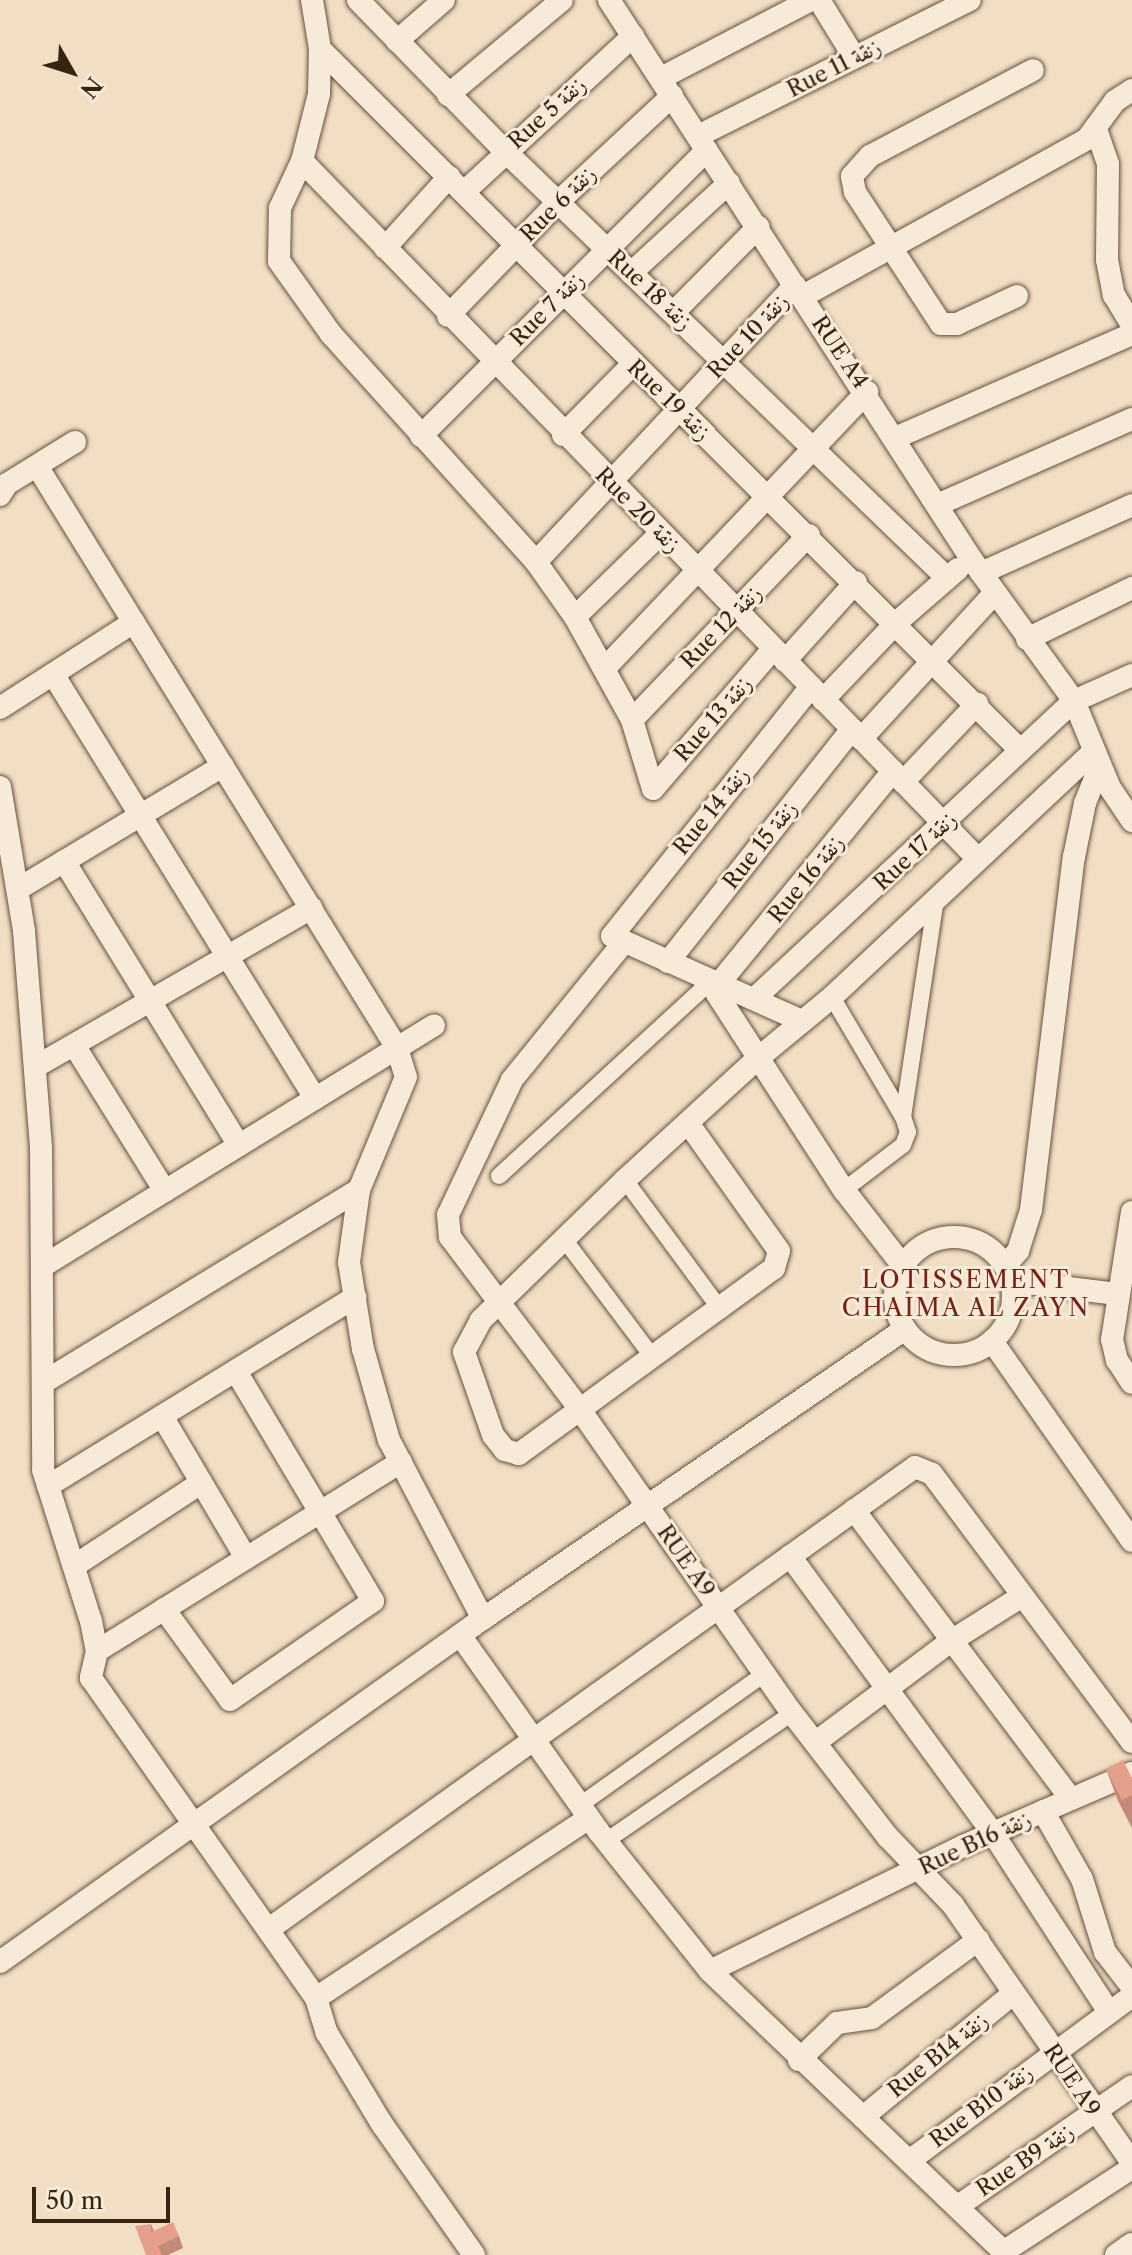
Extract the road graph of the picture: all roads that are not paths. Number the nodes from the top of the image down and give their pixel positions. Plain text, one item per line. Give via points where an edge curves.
1 (312, 0) edge
2 (358, 0) edge
3 (444, 0) edge
4 (562, 0) edge
5 (609, 0) edge
6 (811, 0) edge
7 (819, 0) edge
8 (970, 0) edge
9 (633, 36) junction
10 (397, 41) junction
11 (320, 49) junction
12 (854, 57) junction
13 (1033, 70) dead end
14 (666, 87) junction
15 (1132, 90) edge
16 (448, 95) junction
17 (1096, 129) junction
18 (703, 143) junction
19 (505, 151) junction
20 (302, 161) junction
21 (729, 183) junction
22 (456, 185) junction
23 (558, 202) junction
24 (758, 227) junction
25 (516, 246) junction
26 (891, 247) junction
27 (385, 248) junction
28 (607, 250) junction
29 (631, 273) junction
30 (799, 291) junction
31 (562, 293) junction
32 (1017, 296) dead end
33 (674, 312) junction
34 (448, 316) junction
35 (1132, 325) edge
36 (1132, 334) edge
37 (724, 359) junction
38 (494, 362) junction
39 (633, 364) junction
40 (867, 392) junction
41 (680, 410) junction
42 (1132, 419) edge
43 (563, 435) junction
44 (421, 436) junction
45 (895, 438) junction
46 (75, 442) dead end
47 (817, 447) junction
48 (37, 466) junction
49 (612, 482) junction
50 (0, 495) edge
51 (769, 496) junction
52 (937, 505) junction
53 (1132, 505) edge
54 (661, 533) junction
55 (809, 535) junction
56 (536, 562) junction
57 (977, 566) junction
58 (700, 572) junction
59 (946, 577) junction
60 (856, 582) junction
61 (995, 593) junction
62 (1129, 595) edge
63 (737, 611) junction
64 (575, 617) junction
65 (134, 622) junction
66 (896, 623) junction
67 (1027, 639) junction
68 (779, 655) junction
69 (932, 660) junction
70 (605, 668) junction
71 (53, 674) junction
72 (1132, 675) edge
73 (817, 693) junction
74 (1074, 701) junction
75 (977, 704) junction
76 (0, 708) edge
77 (632, 720) junction
78 (856, 734) junction
79 (1020, 750) junction
80 (1097, 759) junction
81 (223, 766) junction
82 (898, 777) junction
83 (0, 787) edge
84 (140, 816) junction
85 (1132, 821) edge
86 (945, 825) junction
87 (976, 857) junction
88 (64, 861) junction
89 (18, 889) junction
90 (936, 898) junction
91 (311, 908) junction
92 (618, 939) junction
93 (227, 956) junction
94 (668, 962) junction
95 (714, 983) junction
96 (832, 997) junction
97 (754, 999) junction
98 (150, 1001) junction
99 (802, 1021) junction
100 (434, 1025) dead end
101 (74, 1045) junction
102 (397, 1048) junction
103 (757, 1059) junction
104 (35, 1067) junction
105 (315, 1099) junction
106 (903, 1117) junction
107 (688, 1123) junction
108 (239, 1145) junction
109 (499, 1176) dead end
110 (625, 1180) junction
111 (359, 1190) junction
112 (844, 1190) junction
113 (165, 1191) junction
114 (1132, 1212) edge
115 (564, 1239) junction
116 (43, 1266) junction
117 (903, 1266) junction
118 (1008, 1274) junction
119 (1117, 1294) junction
120 (355, 1297) junction
121 (501, 1301) junction
122 (721, 1310) junction
123 (905, 1329) junction
124 (992, 1341) junction
125 (652, 1356) junction
126 (236, 1371) junction
127 (44, 1382) junction
128 (1132, 1383) edge
129 (581, 1411) junction
130 (162, 1416) junction
131 (401, 1462) junction
132 (201, 1483) junction
133 (48, 1486) junction
134 (648, 1508) junction
135 (854, 1510) junction
136 (320, 1512) junction
137 (1132, 1541) edge
138 (790, 1556) junction
139 (246, 1558) junction
140 (74, 1566) junction
141 (1021, 1597) junction
142 (717, 1606) junction
143 (164, 1609) junction
144 (483, 1619) junction
145 (460, 1635) junction
146 (951, 1641) junction
147 (97, 1651) junction
148 (764, 1674) junction
149 (883, 1689) junction
150 (792, 1713) junction
151 (535, 1741) junction
152 (816, 1742) junction
153 (1132, 1742) edge
154 (1132, 1773) edge
155 (1070, 1798) junction
156 (1043, 1811) junction
157 (584, 1812) junction
158 (194, 1824) junction
159 (992, 1832) junction
160 (606, 1841) junction
161 (920, 1868) junction
162 (269, 1929) junction
163 (978, 1940) junction
164 (0, 1962) edge
165 (710, 1971) junction
166 (1132, 1987) edge
167 (1013, 1994) junction
168 (1132, 1996) edge
169 (316, 1998) junction
170 (1109, 2012) junction
171 (1053, 2052) junction
172 (799, 2060) junction
173 (1132, 2086) edge
174 (1095, 2113) junction
175 (863, 2117) junction
176 (909, 2161) junction
177 (1132, 2166) edge
178 (958, 2206) junction
179 (1132, 2244) edge
180 (1005, 2254) edge
181 (474, 2255) edge
182 (1116, 2255) edge

1 - 11 street
2 - 10 street, Rue 18 زنقة
3 - 10 street
4 - 16 street
5 - 9 street, RUE A4
6 - 14 street
7 - 12 street
8 - 12 street, Rue 11 زنقة
9 - 14 street, RUE A4
9 - 19 street, Rue 5 زنقة
10 - 16 street, Rue 18 زنقة
11 - 20 street via 319,94
11 - 22 street, Rue 19 زنقة
12 - 18 street, Rue 11 زنقة
13 - 26 street via 870,156 856,169 855,192
14 - 18 street, RUE A4
14 - 23 street, Rue 6 زنقة
15 - 17 street via 1115,101
16 - 19 street, Rue 18 زنقة
17 - 26 street, Rue 10 زنقة
17 - 35 street via 1108,164 1107,260 1114,295
18 - 21 street, RUE A4
18 - 28 street, Rue 7 زنقة
19 - 22 street, Rue 5 زنقة
19 - 23 street, Rue 18 زنقة
20 - 27 street, Rue 20 زنقة
20 - 44 street via 280,208 279,261 331,334
21 - 24 street, RUE A4
21 - 29 street
22 - 25 street, Rue 19 زنقة
22 - 27 street, Rue 5 زنقة
23 - 25 street, Rue 6 زنقة
23 - 28 street, Rue 18 زنقة
24 - 30 street, RUE A4
24 - 33 street
25 - 31 street, Rue 19 زنقة
25 - 34 street, Rue 6 زنقة
26 - 30 street, Rue 10 زنقة
26 - 32 street via 941,324 957,324
27 - 34 street, Rue 20 زنقة
28 - 29 street, Rue 18 زنقة
28 - 31 street, Rue 7 زنقة
29 - 33 street, Rue 18 زنقة
30 - 37 street, Rue 10 زنقة
30 - 40 street, RUE A4
31 - 38 street, Rue 7 زنقة
31 - 39 street, Rue 19 زنقة
33 - 37 street, Rue 18 زنقة
34 - 38 street, Rue 20 زنقة
36 - 45 street
37 - 41 street, Rue 10 زنقة
37 - 47 street, Rue 18 زنقة
38 - 43 street, Rue 20 زنقة
38 - 44 street, Rue 7 زنقة
39 - 41 street, Rue 19 زنقة
39 - 43 street
40 - 45 street, RUE A4
40 - 47 street
41 - 49 street, Rue 10 زنقة
41 - 51 street, Rue 19 زنقة
42 - 52 street
43 - 49 street, Rue 20 زنقة
44 - 56 street
45 - 52 street, RUE A4
46 - 48 street
47 - 51 street
47 - 59 street, Rue 18 زنقة
48 - 50 street via 7,484
48 - 65 street
49 - 54 street, Rue 20 زنقة
49 - 56 street, Rue 10 زنقة
51 - 55 street, Rue 19 زنقة
51 - 58 street
52 - 57 street, RUE A4
53 - 57 street, Rue 14 زنقة
54 - 58 street, Rue 20 زنقة
54 - 64 street
55 - 60 street, Rue 19 زنقة
55 - 63 street, Rue 12 زنقة
56 - 64 street
57 - 59 street, Rue 14 زنقة
57 - 61 street, RUE A4
58 - 63 street, Rue 20 زنقة
58 - 70 street
59 - 66 street, Rue 14 زنقة
60 - 66 street, Rue 19 زنقة
60 - 68 street, Rue 13 زنقة
61 - 67 street, RUE A4
61 - 69 street, Rue 15 زنقة
62 - 67 street
63 - 68 street, Rue 20 زنقة
63 - 77 street, Rue 12 زنقة
64 - 70 street
65 - 71 street
65 - 81 street
66 - 69 street, Rue 19 زنقة
66 - 73 street, Rue 14 زنقة
67 - 74 street, RUE A4
68 - 73 street, Rue 20 زنقة
68 - 77 street, Rue 13 زنقة via 653,789
69 - 75 street, Rue 19 زنقة
69 - 78 street, Rue 15 زنقة
70 - 77 street
71 - 76 street
71 - 84 street
72 - 74 street, Rue 17 زنقة
73 - 78 street, Rue 20 زنقة
73 - 92 street, Rue 14 زنقة
74 - 79 street, Rue 17 زنقة
74 - 80 street, RUE A4
75 - 79 street, Rue 19 زنقة
75 - 82 street, Rue 16 زنقة
78 - 82 street, Rue 20 زنقة
78 - 94 street, Rue 15 زنقة
79 - 86 street, Rue 17 زنقة
80 - 85 street, RUE A4
80 - 87 street
80 - 118 street via 1074,857 1031,1210
81 - 84 street
81 - 91 street
82 - 86 street, Rue 20 زنقة
82 - 95 street, Rue 16 زنقة
83 - 89 street
84 - 88 street
84 - 93 street
86 - 87 street, Rue 20 زنقة
86 - 97 street, Rue 17 زنقة
87 - 90 street
88 - 89 street
88 - 98 street
89 - 104 street
90 - 96 street
90 - 106 street
91 - 93 street
91 - 102 street
92 - 94 street
92 - 121 street, RUE A9 via 512,1080 448,1215 450,1237
93 - 98 street
93 - 105 street
94 - 95 street
95 - 97 street
95 - 103 street via 721,1007
95 - 109 street
96 - 99 street
96 - 106 street
97 - 99 street
98 - 101 street
98 - 108 street
99 - 103 street
100 - 102 street
101 - 104 street
101 - 113 street
102 - 105 street
102 - 111 street via 406,1077
103 - 107 street
103 - 112 street
104 - 116 street
105 - 108 street
106 - 112 street via 908,1132 903,1145
107 - 110 street
107 - 122 street via 779,1251 768,1277
108 - 113 street
110 - 115 street
110 - 122 street
111 - 120 street via 349,1262
111 - 127 street
112 - 117 street
113 - 116 street
114 - 119 street
115 - 121 street
115 - 125 street
116 - 127 street
117 - 118 street via 928,1242 963,1237 980,1242
117 - 123 street via 894,1298
118 - 119 street
118 - 124 street via 1010,1313
119 - 128 street via 1112,1339
120 - 126 street
120 - 131 street via 363,1349
121 - 129 street, RUE A9
121 - 129 street via 474,1328 464,1352 500,1445 519,1454
122 - 125 street
123 - 124 street via 936,1352 956,1355
123 - 134 street
124 - 137 street
125 - 129 street
126 - 130 street
126 - 136 street
127 - 133 street via 43,1470
129 - 134 street, RUE A9
130 - 132 street
130 - 133 street
131 - 136 street
131 - 144 street
132 - 139 street
132 - 140 street
133 - 140 street
134 - 142 street, RUE A9
134 - 144 street
135 - 138 street
135 - 141 street via 908,1468 927,1469
135 - 146 street
136 - 139 street
136 - 143 street via 373,1601 230,1700
138 - 142 street
138 - 149 street
139 - 143 street
140 - 147 street
141 - 146 street
141 - 153 street
142 - 148 street, RUE A9
142 - 151 street
143 - 147 street
144 - 145 street
145 - 151 street
145 - 158 street
146 - 149 street
146 - 155 street
147 - 158 street via 91,1678
148 - 150 street, RUE A9
148 - 157 street
149 - 152 street
149 - 159 street
150 - 152 street, RUE A9
150 - 160 street
151 - 157 street
151 - 162 street
152 - 161 street, RUE A9 via 888,1837
154 - 155 street, Rue B16 زنقة
155 - 156 street, Rue B16 زنقة
156 - 159 street, Rue B16 زنقة
156 - 166 street via 1082,1879 1105,1952
157 - 160 street
157 - 169 street
158 - 162 street
158 - 164 street
159 - 161 street, Rue B16 زنقة
159 - 170 street
160 - 165 street
161 - 163 street, RUE A9
161 - 165 street, Rue B16 زنقة
162 - 169 street
163 - 167 street, RUE A9
163 - 172 street via 872,2018 837,2023
165 - 172 street
167 - 171 street, RUE A9
167 - 175 street, Rue B14 زنقة
168 - 170 street, Rue B10 زنقة
169 - 181 street via 342,2059
170 - 171 street, Rue B10 زنقة
171 - 174 street, RUE A9
171 - 176 street, Rue B10 زنقة
172 - 175 street
173 - 174 street, Rue B9 زنقة
174 - 177 street, RUE A9
174 - 178 street, Rue B9 زنقة
175 - 176 street
176 - 178 street
177 - 180 street
178 - 180 street
179 - 182 street

